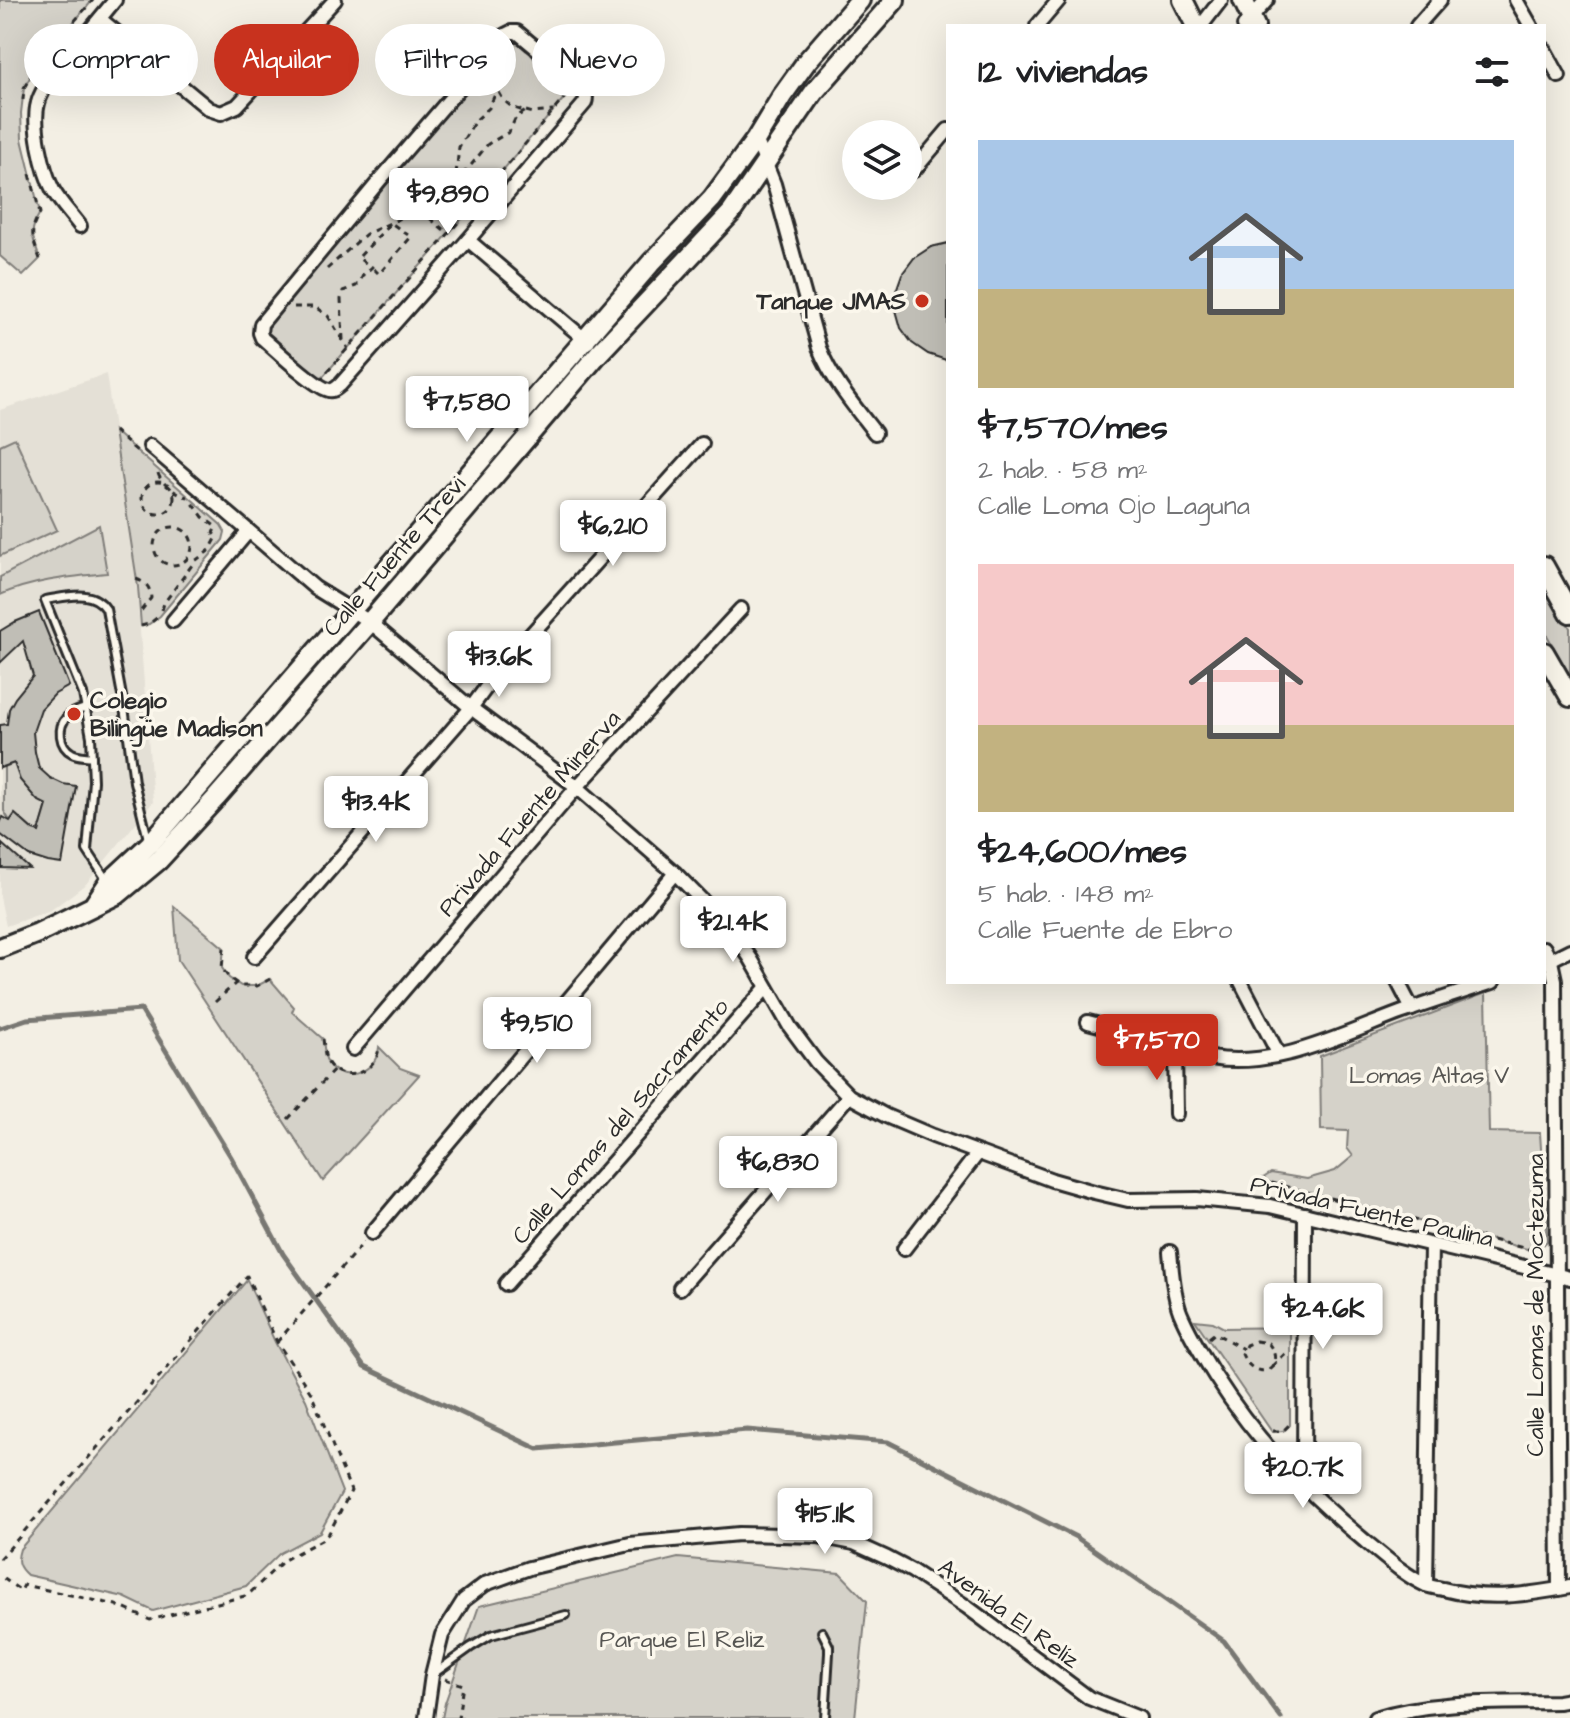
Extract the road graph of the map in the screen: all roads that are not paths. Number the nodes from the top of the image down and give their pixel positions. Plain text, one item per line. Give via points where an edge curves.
1 (115, 0) edge
2 (335, 0) edge
3 (860, 0) edge
4 (895, 0) edge
5 (1059, 0) edge
6 (1183, 0) edge
7 (1221, 0) edge
8 (1267, 0) edge
9 (1440, 0) edge
10 (1516, 0) edge
11 (1248, 17) edge
12 (100, 19) junction
13 (1039, 24) edge
14 (1197, 24) edge
15 (1200, 24) edge
16 (1419, 24) edge
17 (1530, 24) edge
18 (1546, 53) edge
19 (1559, 76) dead end
20 (946, 132) edge
21 (756, 139) junction
22 (922, 161) edge
23 (766, 163) junction
24 (80, 226) dead end
25 (468, 240) junction
26 (592, 346) junction
27 (875, 433) dead end
28 (702, 444) dead end
29 (144, 449) road end
30 (248, 532) junction
31 (1546, 570) edge
32 (351, 609) junction
33 (741, 609) dead end
34 (1570, 613) edge
35 (173, 621) dead end
36 (370, 622) junction
37 (1546, 655) edge
38 (1570, 697) edge
39 (86, 708) junction
40 (471, 708) junction
41 (92, 757) junction
42 (577, 787) junction
43 (154, 852) junction
44 (675, 873) junction
45 (113, 888) junction
46 (0, 948) edge
47 (1570, 950) edge
48 (254, 957) dead end
49 (1548, 962) edge
50 (1242, 984) edge
51 (1399, 984) edge
52 (1487, 984) edge
53 (766, 988) junction
54 (1412, 1009) junction
55 (1088, 1022) dead end
56 (353, 1049) dead end
57 (1175, 1049) junction
58 (1279, 1055) junction
59 (849, 1096) junction
60 (1176, 1114) dead end
61 (978, 1153) junction
62 (1305, 1214) junction
63 (372, 1233) dead end
64 (1431, 1246) junction
65 (904, 1249) dead end
66 (1170, 1252) dead end
67 (1556, 1276) junction
68 (1570, 1278) edge
69 (506, 1284) dead end
70 (680, 1288) dead end
71 (1304, 1487) junction
72 (1426, 1585) junction
73 (1564, 1588) edge
74 (566, 1615) dead end
75 (822, 1632) dead end
76 (432, 1675) junction
77 (1570, 1700) edge
78 (426, 1718) edge
79 (825, 1718) edge
80 (1139, 1718) edge
81 (1375, 1718) edge

1 - 12 street
2 - 12 street via 237,106 221,113 209,109
3 - 21 street, Calle Fuente Trevi via 807,61
4 - 23 street, Calle Fuente Trevi via 814,92
5 - 13 street
6 - 14 street
7 - 15 street
8 - 11 street
9 - 16 street
10 - 17 street
12 - 24 street via 49,80 37,106 47,175
18 - 19 street
20 - 22 street
21 - 23 street
21 - 26 street, Calle Fuente Trevi via 712,199 651,263
23 - 26 street, Calle Fuente Trevi via 731,213
23 - 27 street via 819,348 834,379
25 - 25 street via 334,390 309,378 261,335 264,319 370,191 505,35 517,32 577,82 586,99
25 - 26 street
26 - 32 street, Calle Fuente Trevi
26 - 36 street, Calle Fuente Trevi
28 - 40 street
29 - 30 street, Privada Fuente Paulina
30 - 32 street, Privada Fuente Paulina via 315,588
30 - 35 street
31 - 34 street
32 - 36 street, Privada Fuente Paulina
32 - 43 street, Calle Fuente Trevi
33 - 42 street, Privada Fuente Minerva
36 - 40 street, Privada Fuente Paulina
36 - 43 street, Calle Fuente Trevi via 216,798
37 - 38 street
39 - 41 lane
39 - 41 lane via 64,720 61,735 73,754
39 - 43 lane via 45,600 83,595 101,601 106,609 134,782
40 - 42 street, Privada Fuente Paulina
40 - 48 street
41 - 45 lane via 87,850
42 - 44 street, Privada Fuente Paulina
42 - 56 street, Privada Fuente Minerva
43 - 45 street, Calle Fuente Trevi
44 - 53 street, Privada Fuente Paulina via 732,931
44 - 63 street
45 - 46 street, Calle Fuente Trevi via 48,928
47 - 49 street
49 - 67 street, Calle Lomas de Moctezuma via 1555,980
50 - 58 street
51 - 54 street
52 - 54 street
53 - 59 street, Privada Fuente Paulina via 816,1062
53 - 69 street, Calle Lomas del Sacramento
54 - 58 street
55 - 57 street
57 - 58 street via 1239,1060
57 - 60 street
59 - 61 street, Privada Fuente Paulina
59 - 70 street
61 - 62 street, Privada Fuente Paulina via 1128,1200 1235,1201
61 - 65 street
62 - 64 street, Privada Fuente Paulina
62 - 71 street
64 - 67 street, Privada Fuente Paulina
64 - 72 street
66 - 71 street via 1179,1309 1198,1348 1266,1447
67 - 68 street, Privada Fuente Paulina
67 - 73 street, Calle Lomas de Moctezuma
71 - 72 street via 1394,1565
72 - 73 street via 1493,1597
74 - 76 lane via 491,1635
75 - 79 lane via 829,1646
76 - 78 street, Avenida El Relíz
76 - 80 street, Avenida El Relíz via 442,1635 454,1614 477,1588 495,1579 630,1544 739,1534 818,1536 854,1543 912,1571 1089,1698
77 - 81 street via 1427,1706

